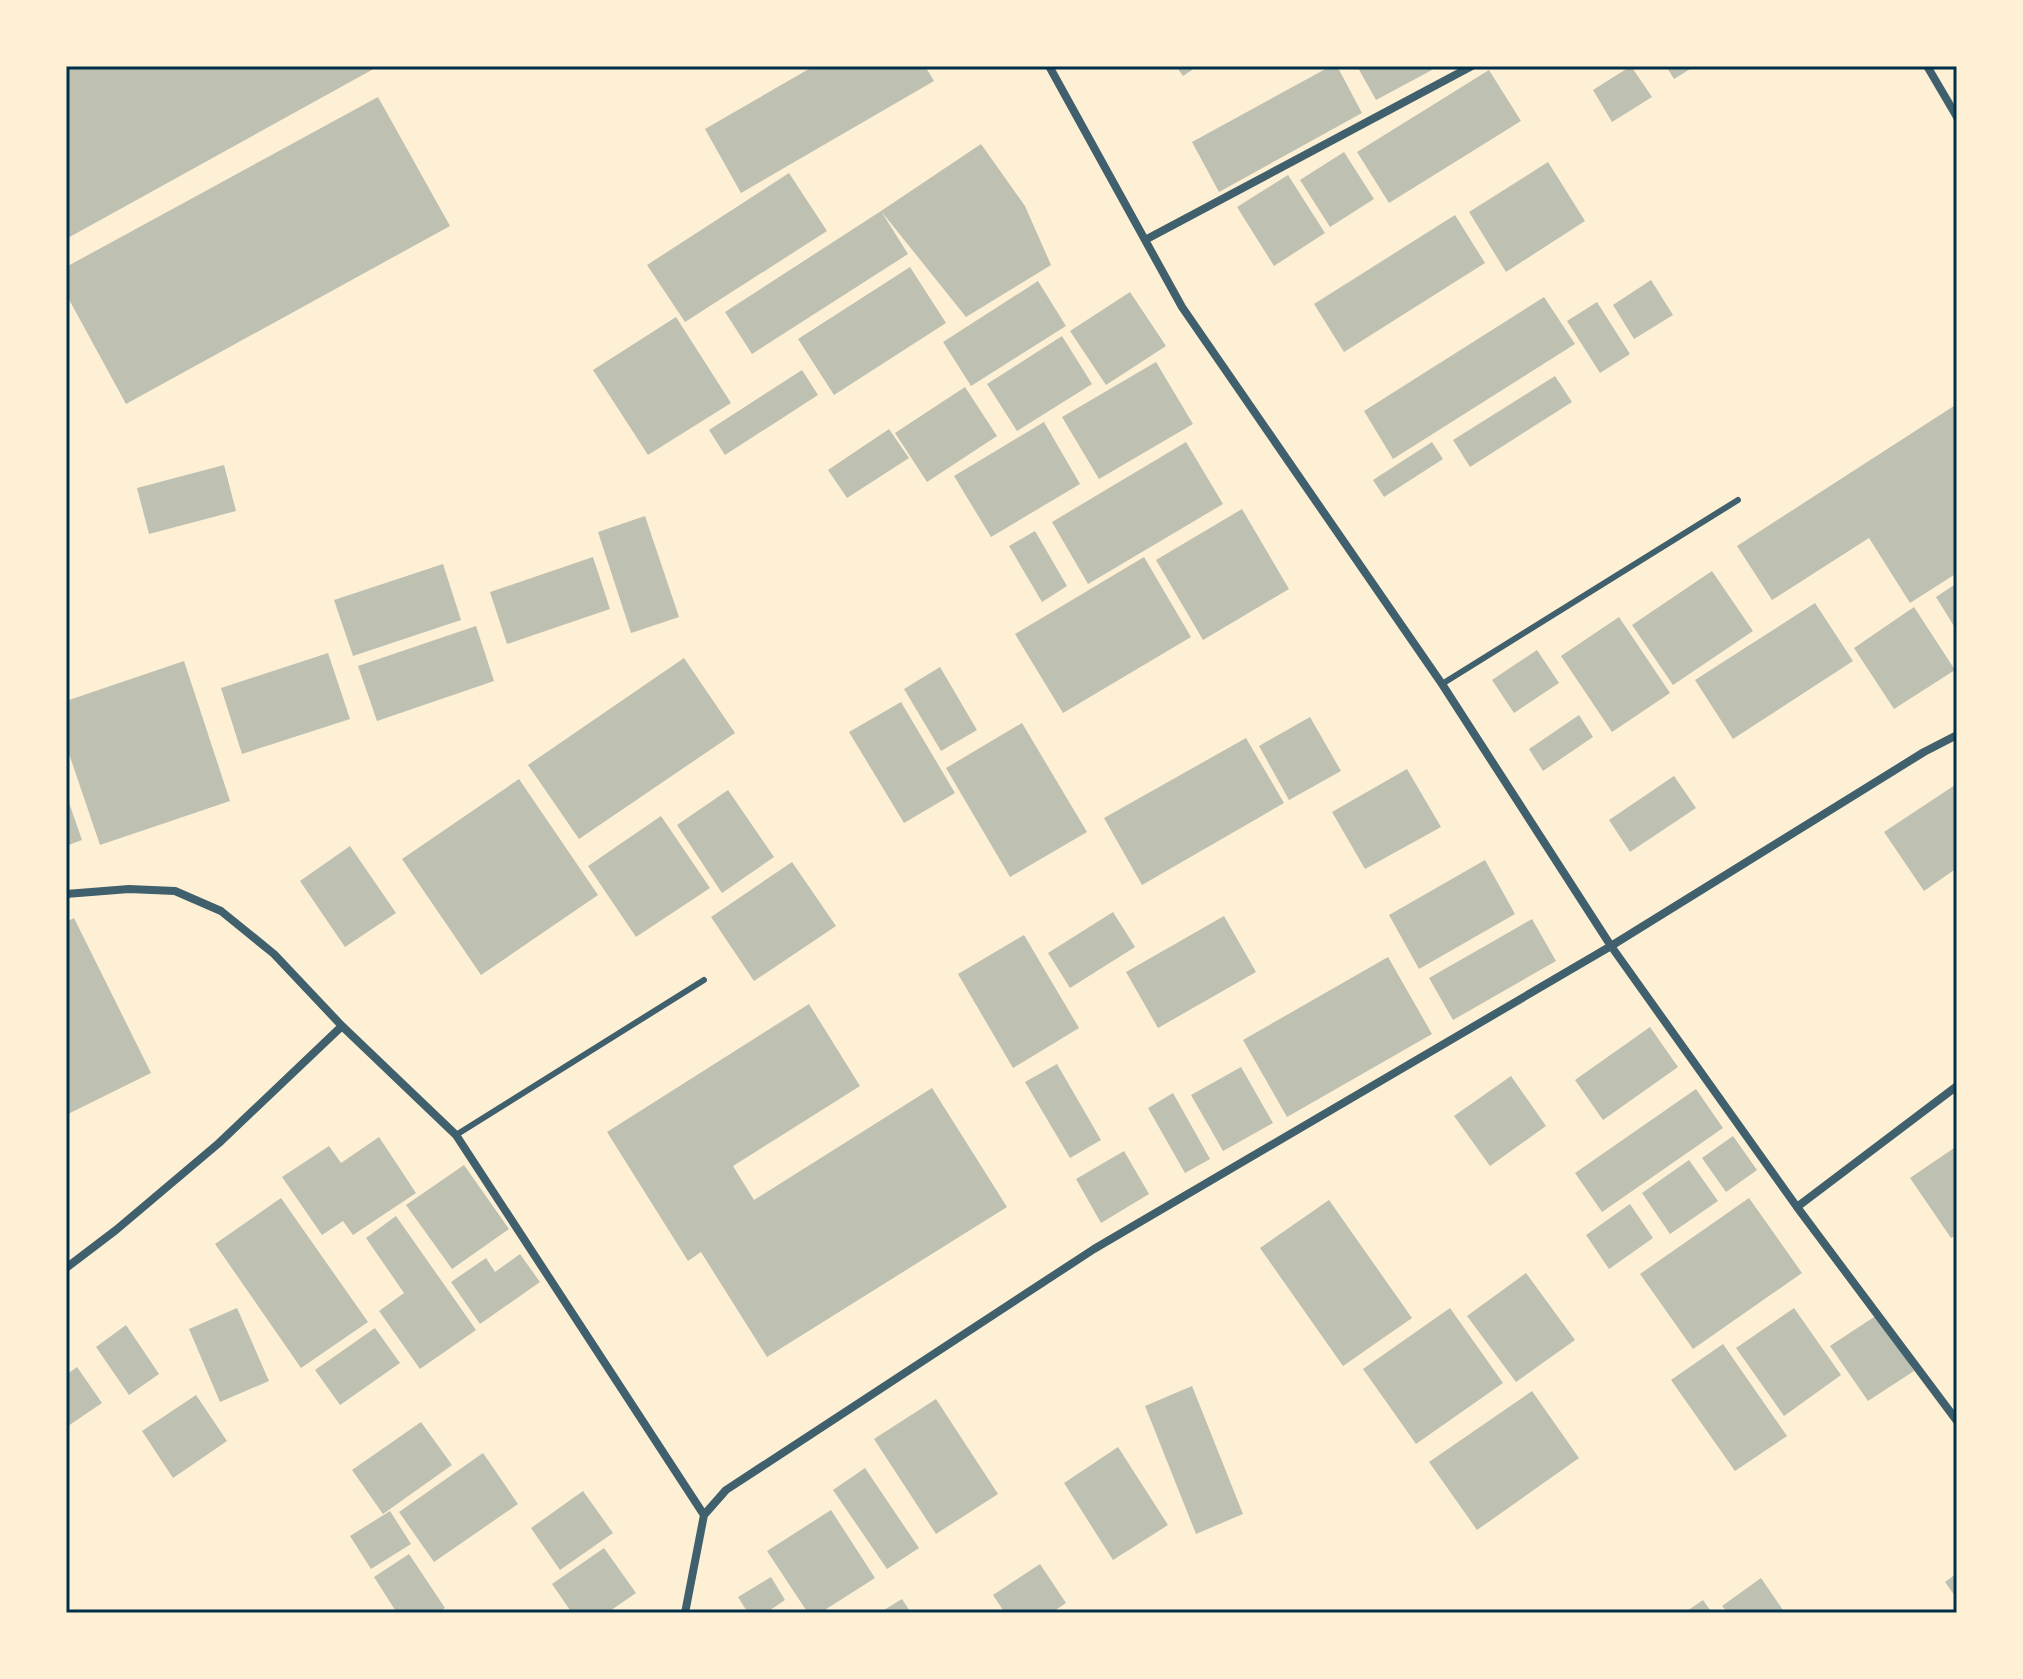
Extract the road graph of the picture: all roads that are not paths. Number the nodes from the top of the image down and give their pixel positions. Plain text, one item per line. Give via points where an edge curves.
1 (1049, 66) edge
2 (1472, 66) edge
3 (1927, 66) edge
4 (1957, 117) edge
5 (1145, 240) junction
6 (1738, 500) dead end
7 (1442, 684) junction
8 (1957, 735) edge
9 (66, 894) edge
10 (1611, 946) junction
11 (704, 980) dead end
12 (342, 1026) junction
13 (1957, 1086) edge
14 (456, 1135) junction
15 (1797, 1207) junction
16 (66, 1268) edge
17 (1957, 1421) edge
18 (704, 1515) junction
19 (685, 1613) edge

1 - 5 street
2 - 5 street
3 - 4 street
5 - 7 street via 1182,307
6 - 7 lane
7 - 10 street
8 - 10 street
9 - 12 street via 175,891 221,911 274,954
10 - 15 street
10 - 18 street via 1094,1249 726,1490
11 - 14 lane
12 - 14 street
12 - 16 street via 219,1143
13 - 15 street
14 - 18 street
15 - 17 street
18 - 19 street

